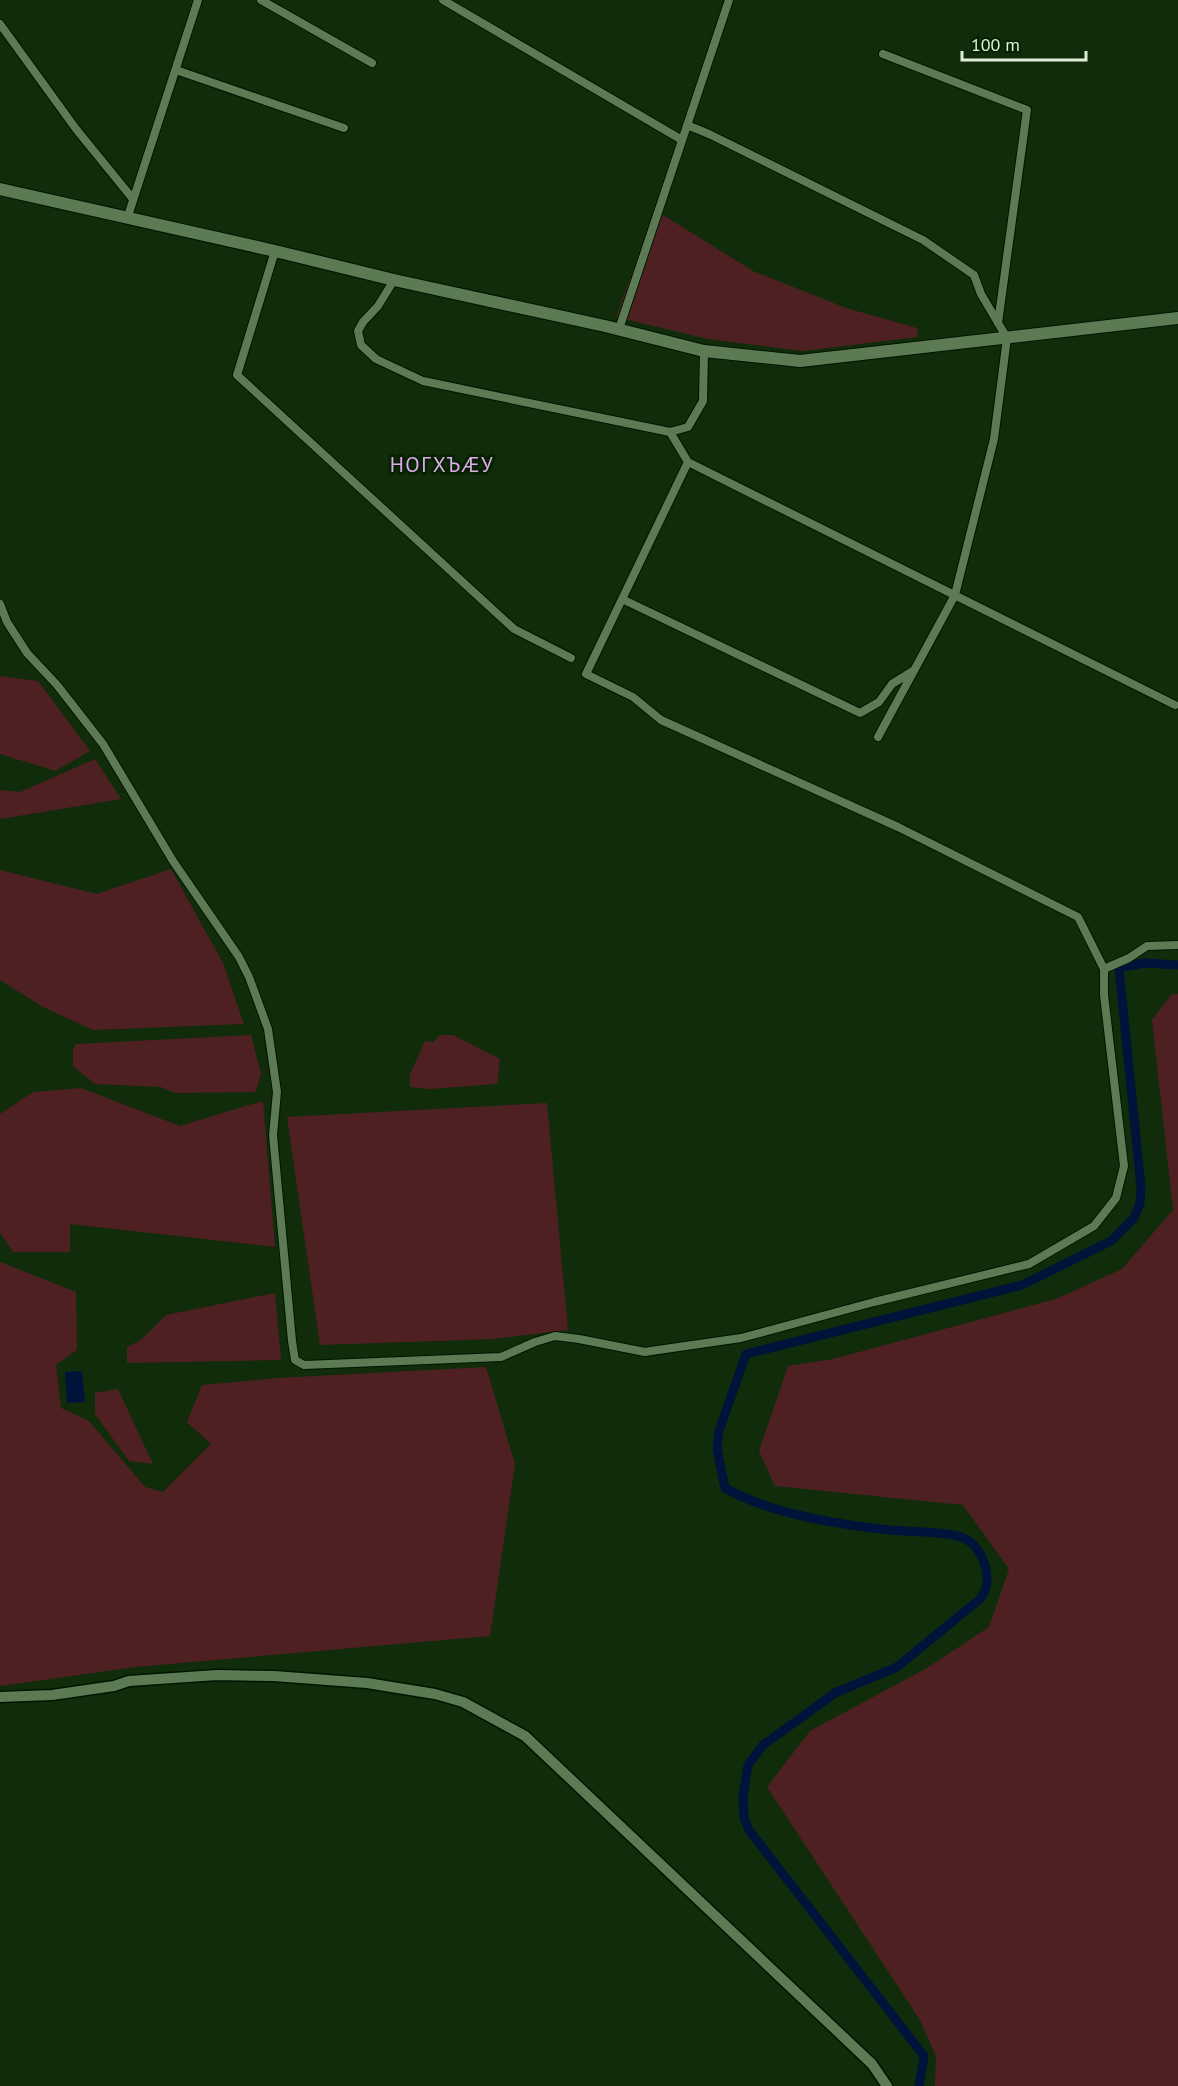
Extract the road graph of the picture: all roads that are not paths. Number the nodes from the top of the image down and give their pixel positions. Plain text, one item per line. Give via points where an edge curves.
1 (198, 0) edge
2 (261, 0) edge
3 (443, 0) edge
4 (729, 0) edge
5 (0, 24) edge
6 (883, 54) dead end
7 (372, 63) dead end
8 (176, 70) junction
9 (687, 125) junction
10 (344, 128) dead end
11 (682, 140) junction
12 (0, 189) edge
13 (134, 199) junction
14 (127, 219) junction
15 (275, 251) junction
16 (394, 280) junction
17 (1178, 318) edge
18 (998, 324) junction
19 (619, 329) junction
20 (1007, 338) junction
21 (704, 351) junction
22 (670, 432) junction
23 (688, 462) junction
24 (955, 595) junction
25 (622, 599) junction
26 (0, 604) edge
27 (571, 658) dead end
28 (914, 670) junction
29 (1175, 705) dead end
30 (878, 737) dead end
31 (1178, 945) edge
32 (1104, 969) junction
33 (0, 1697) edge
34 (887, 2086) edge

1 - 8 street
2 - 7 street
3 - 11 street
4 - 9 street
5 - 13 street via 76,129
6 - 18 street via 1027,110
8 - 10 street
8 - 13 street
9 - 11 street
9 - 18 street via 923,240 974,275
11 - 19 street
12 - 14 main road
13 - 14 street
14 - 15 main road
15 - 16 main road
15 - 27 street via 237,375 514,629
16 - 19 main road
16 - 22 street via 358,331 361,345 376,359 423,381
17 - 20 main road
18 - 20 street
19 - 21 main road
20 - 21 main road via 800,361
20 - 24 street via 994,439
21 - 22 street via 703,401 688,427
22 - 23 street
23 - 24 street
23 - 25 street
24 - 28 street
24 - 29 street
25 - 28 street via 860,713 879,702 892,684
25 - 32 street via 586,674 633,698 662,720 898,827 1078,916
26 - 32 street via 27,653 102,744 249,977 268,1029 273,1060 277,1092 273,1135 292,1341 295,1360 304,1365 501,1357 555,1336 651,1351 741,1338 1029,1264 1094,1226 1116,1198 1124,1166
28 - 30 street
31 - 32 street via 1147,946
33 - 34 street via 52,1695 129,1681 217,1675 368,1683 463,1702 525,1736 872,2064

